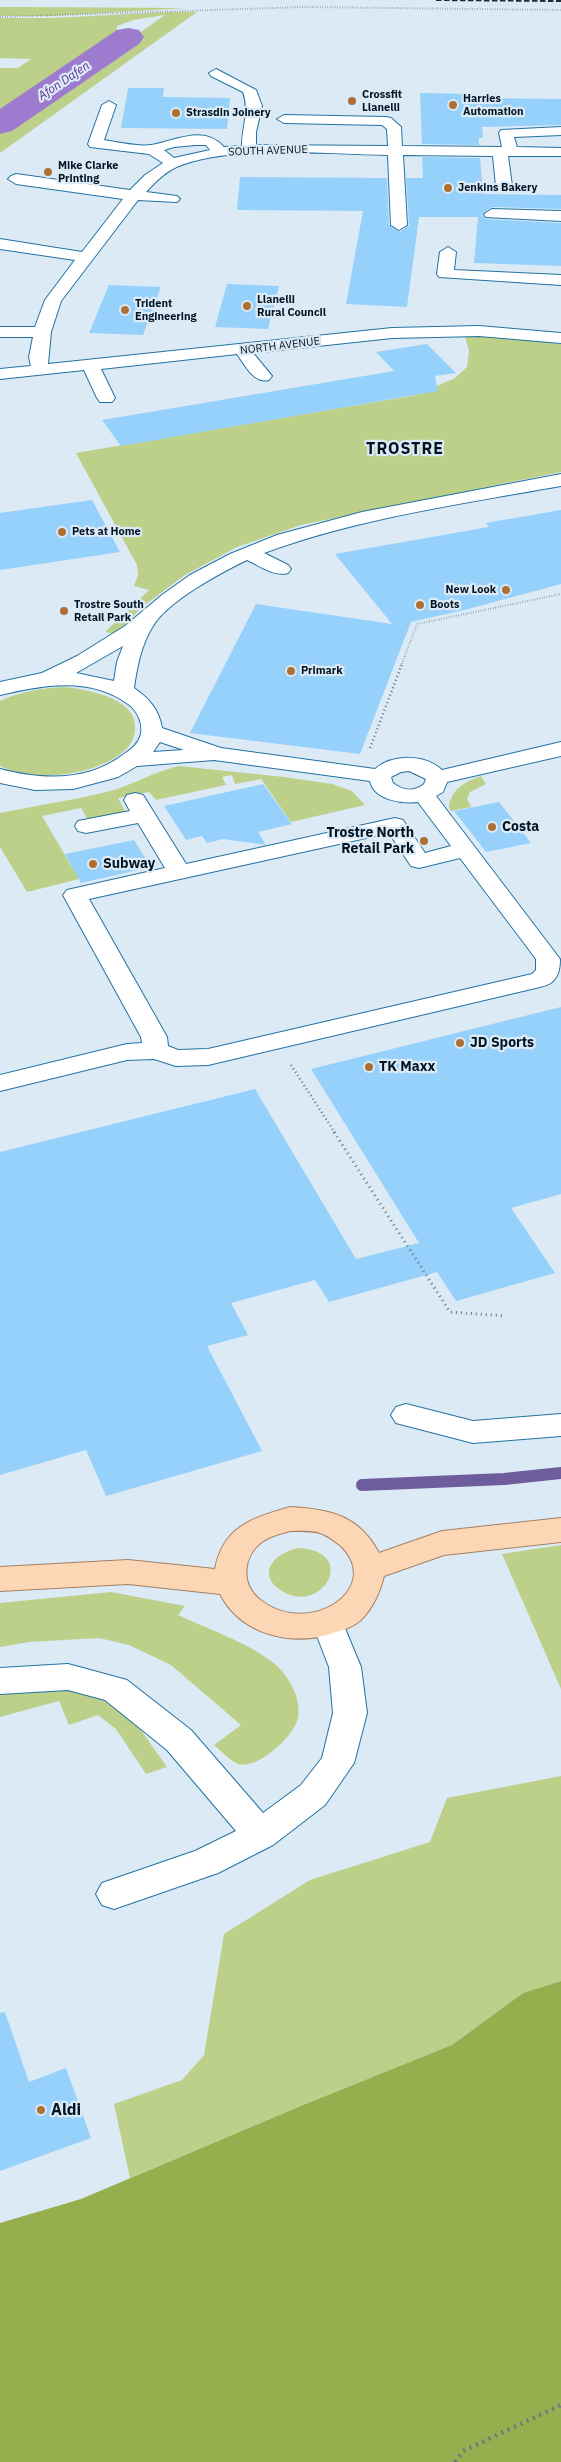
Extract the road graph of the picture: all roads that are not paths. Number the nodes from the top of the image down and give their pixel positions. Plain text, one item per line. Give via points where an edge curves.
1 (216, 73) dead end
2 (109, 105) dead end
3 (284, 119) dead end
4 (561, 131) edge
5 (154, 150) junction
6 (249, 150) junction
7 (395, 150) junction
8 (505, 151) junction
9 (221, 152) junction
10 (561, 152) edge
11 (173, 163) junction
12 (16, 179) dead end
13 (504, 186) dead end
14 (135, 194) junction
15 (172, 199) dead end
16 (492, 214) dead end
17 (561, 216) edge
18 (400, 224) dead end
19 (0, 244) edge
20 (448, 252) dead end
21 (86, 257) junction
22 (561, 280) edge
23 (0, 332) edge
24 (42, 332) junction
25 (561, 338) edge
26 (242, 350) junction
27 (91, 366) junction
28 (40, 371) junction
29 (0, 374) edge
30 (263, 376) dead end
31 (106, 398) dead end
32 (561, 480) edge
33 (499, 492) junction
34 (516, 508) dead end
35 (247, 553) junction
36 (281, 570) dead end
37 (144, 622) junction
38 (46, 679) junction
39 (0, 689) edge
40 (123, 691) junction
41 (152, 732) junction
42 (561, 749) edge
43 (217, 754) junction
44 (132, 760) junction
45 (0, 776) edge
46 (380, 776) junction
47 (32, 782) junction
48 (430, 786) junction
49 (0, 790) edge
50 (86, 826) dead end
51 (464, 850) junction
52 (179, 872) junction
53 (156, 1051) junction
54 (0, 1083) edge
55 (406, 1415) dead end
56 (561, 1425) edge
57 (561, 1530) edge
58 (369, 1569) junction
59 (0, 1579) edge
60 (231, 1583) junction
61 (328, 1623) junction
62 (0, 1681) edge
63 (261, 1835) junction
64 (114, 1894) dead end

1 - 6 street via 249,90 255,106 247,145
2 - 5 street via 95,144
3 - 7 street via 386,122 394,127
4 - 8 street via 506,134
5 - 9 street via 165,144 192,140 210,141
5 - 11 street
6 - 7 street, SOUTH AVENUE
6 - 9 street, SOUTH AVENUE
7 - 8 street, SOUTH AVENUE
7 - 18 street
8 - 10 street, SOUTH AVENUE
8 - 13 street
9 - 11 street, SOUTH AVENUE
11 - 14 street, SOUTH AVENUE via 150,178
12 - 14 street
14 - 15 street
14 - 21 street, SOUTH AVENUE
16 - 17 street
19 - 21 street
20 - 22 street via 445,274
21 - 24 street, SOUTH AVENUE via 53,300
23 - 24 street
24 - 28 street, SOUTH AVENUE via 38,357
25 - 26 street, NORTH AVENUE via 436,331
26 - 27 street, NORTH AVENUE
26 - 30 street
27 - 28 street, NORTH AVENUE
27 - 31 street
28 - 29 street, NORTH AVENUE
32 - 33 street
33 - 34 street
33 - 35 street via 370,516
35 - 36 street
35 - 37 street via 198,579
37 - 38 street via 92,658
37 - 40 street via 127,662
38 - 39 street
38 - 40 street via 74,678
40 - 41 street via 141,702 151,716
41 - 43 street
41 - 44 street via 146,747
42 - 48 street
43 - 44 street
43 - 46 street
44 - 47 street via 111,772 86,779
45 - 47 street
46 - 48 street via 382,786 395,794 414,796
46 - 48 street via 391,767 409,764 427,768
47 - 49 street
48 - 51 street
50 - 52 street via 139,807
51 - 52 street via 419,861 395,826
51 - 53 street via 548,958 548,972 540,980 208,1057 176,1058
52 - 53 street via 76,895 154,1037
53 - 54 street via 128,1052
55 - 56 street via 473,1432
57 - 58 main road via 442,1543
58 - 60 main road via 364,1552 351,1536 312,1520 290,1520 268,1525 250,1535 237,1550 230,1567
58 - 61 main road via 367,1587 359,1602 346,1614
59 - 60 main road via 128,1572
60 - 61 main road via 238,1598 250,1611 267,1621 287,1627
61 - 63 street via 345,1667 350,1713 337,1763 313,1795
62 - 63 street via 68,1677 115,1689 179,1740
63 - 64 street via 206,1862

